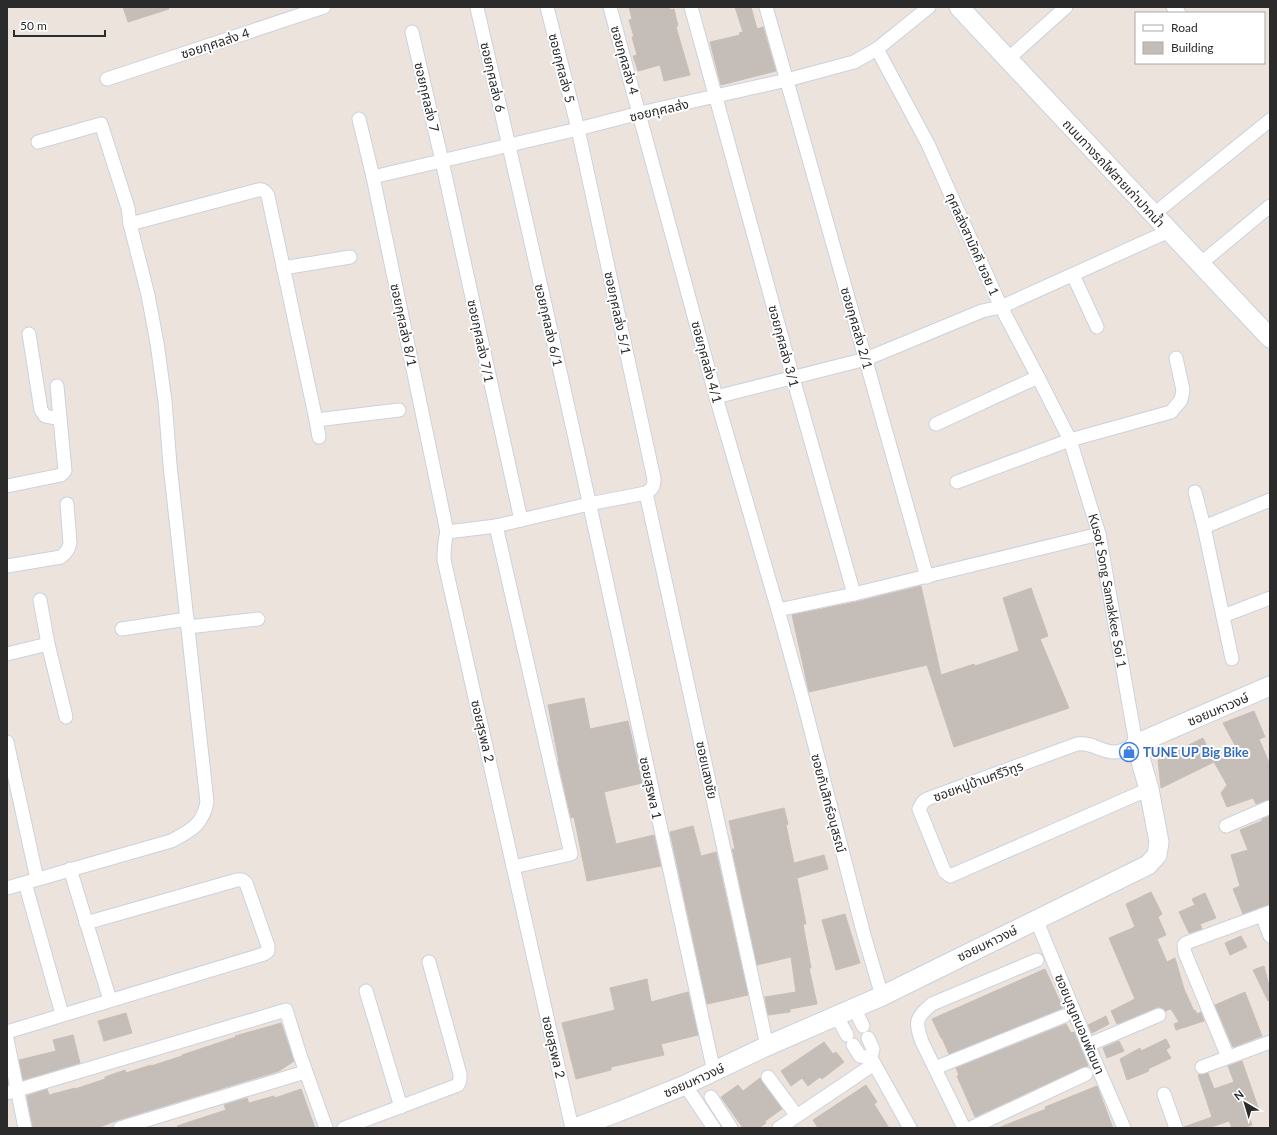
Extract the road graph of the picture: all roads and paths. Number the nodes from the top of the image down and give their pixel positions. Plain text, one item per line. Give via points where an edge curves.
1 (324, 7) edge
2 (547, 7) edge
3 (610, 7) edge
4 (691, 7) edge
5 (766, 7) edge
6 (929, 7) edge
7 (959, 7) edge
8 (1066, 7) edge
9 (477, 8) dead end
10 (412, 32) dead end
11 (877, 49) junction
12 (1008, 59) junction
13 (107, 79) dead end
14 (787, 80) junction
15 (716, 97) junction
16 (640, 113) junction
17 (359, 119) dead end
18 (1270, 120) edge
19 (578, 129) junction
20 (38, 142) dead end
21 (509, 145) junction
22 (442, 161) junction
23 (373, 177) junction
24 (1270, 206) edge
25 (1154, 214) junction
26 (130, 224) junction
27 (1169, 231) junction
28 (350, 257) dead end
29 (1200, 264) junction
30 (283, 268) junction
31 (1073, 275) junction
32 (1001, 307) junction
33 (1097, 327) dead end
34 (29, 334) dead end
35 (1270, 338) edge
36 (1176, 358) dead end
37 (866, 359) junction
38 (1038, 377) junction
39 (793, 378) junction
40 (57, 386) dead end
41 (716, 397) junction
42 (399, 410) dead end
43 (60, 419) junction
44 (316, 420) junction
45 (936, 424) dead end
46 (319, 437) dead end
47 (1070, 440) junction
48 (957, 482) dead end
49 (7, 486) edge
50 (1195, 492) dead end
51 (646, 493) junction
52 (1270, 500) edge
53 (67, 504) dead end
54 (589, 504) junction
55 (521, 520) junction
56 (496, 526) junction
57 (1204, 527) junction
58 (447, 532) junction
59 (1099, 534) junction
60 (7, 566) edge
61 (927, 577) junction
62 (854, 594) junction
63 (1270, 598) edge
64 (40, 600) dead end
65 (778, 610) junction
66 (1223, 616) junction
67 (258, 619) dead end
68 (187, 623) junction
69 (122, 629) dead end
70 (48, 644) junction
71 (7, 654) edge
72 (1232, 659) dead end
73 (1270, 686) edge
74 (66, 716) dead end
75 (7, 742) edge
76 (1136, 744) junction
77 (1149, 789) junction
78 (1270, 807) edge
79 (1226, 826) dead end
80 (513, 867) junction
81 (70, 869) junction
82 (38, 879) junction
83 (25, 883) junction
84 (7, 888) edge
85 (1266, 914) edge
86 (1036, 919) junction
87 (86, 922) junction
88 (1270, 936) edge
89 (1037, 960) dead end
90 (429, 962) dead end
91 (366, 990) dead end
92 (882, 996) junction
93 (110, 1000) junction
94 (845, 1012) junction
95 (62, 1014) junction
96 (1159, 1015) dead end
97 (1064, 1016) dead end
98 (7, 1032) edge
99 (7, 1039) edge
100 (1270, 1042) edge
101 (1088, 1045) junction
102 (767, 1046) junction
103 (1228, 1057) junction
104 (872, 1061) junction
105 (1202, 1067) dead end
106 (935, 1068) junction
107 (305, 1072) junction
108 (714, 1072) junction
109 (1086, 1074) dead end
110 (768, 1077) dead end
111 (685, 1085) junction
112 (12, 1091) edge
113 (1164, 1094) dead end
114 (711, 1097) dead end
115 (401, 1107) junction
116 (797, 1116) junction
117 (905, 1126) edge
118 (25, 1128) edge
119 (120, 1128) edge
120 (326, 1128) edge
121 (344, 1128) edge
122 (573, 1128) edge
123 (714, 1128) edge
124 (731, 1128) edge
125 (780, 1128) edge
126 (964, 1128) edge
127 (971, 1128) edge
128 (1124, 1128) edge
129 (1176, 1128) edge

1 - 13 street, ซอยกุศลส่ง 4
2 - 19 street, ซอยกุศลส่ง 5
3 - 16 street, ซอยกุศลส่ง 4
4 - 15 street, ซอยกุศลส่ง 3/1
5 - 14 street, ซอยกุศลส่ง 2/1
6 - 11 street, ซอยกุศลส่ง
7 - 12 street, ถนนทางรถไฟสายเก่าปากน้ำ
8 - 12 street
9 - 21 street, ซอยกุศลส่ง 6
10 - 22 street, ซอยกุศลส่ง 7
11 - 14 street, ซอยกุศลส่ง via 854,62
11 - 32 street, กุศลส่งสามัคคี ซอย 1 via 928,144
12 - 25 street, ถนนทางรถไฟสายเก่าปากน้ำ
14 - 15 street, ซอยกุศลส่ง
14 - 37 street, ซอยกุศลส่ง 2/1
15 - 16 street, ซอยกุศลส่ง
15 - 39 street, ซอยกุศลส่ง 3/1
16 - 19 street, ซอยกุศลส่ง
16 - 41 street, ซอยกุศลส่ง 4/1
17 - 23 street, ซอยกุศลส่ง 8/1
18 - 25 street
19 - 21 street, ซอยกุศลส่ง
19 - 51 street, ซอยกุศลส่ง 5/1 via 654,479 654,486
20 - 26 street via 101,124 128,208
21 - 22 street, ซอยกุศลส่ง
21 - 54 street, ซอยกุศลส่ง 6/1
22 - 23 street, ซอยกุศลส่ง
22 - 55 street, ซอยกุศลส่ง 7/1
23 - 58 street, ซอยกุศลส่ง 8/1
24 - 29 street
25 - 27 street, ถนนทางรถไฟสายเก่าปากน้ำ
26 - 30 street via 263,190 268,196
26 - 68 street via 157,343
27 - 29 street, ถนนทางรถไฟสายเก่าปากน้ำ
27 - 31 street
28 - 30 street
29 - 35 street, ถนนทางรถไฟสายเก่าปากน้ำ
30 - 44 street
31 - 32 street
31 - 33 street
32 - 37 street via 982,311
32 - 38 street, กุศลส่งสามัคคี ซอย 1
34 - 43 street via 42,410 45,416
36 - 47 street via 1183,390 1181,400 1171,412
37 - 39 street
37 - 61 street, ซอยกุศลส่ง 2/1
38 - 45 street
38 - 47 street, กุศลส่งสามัคคี ซอย 1
39 - 41 street
39 - 62 street, ซอยกุศลส่ง 3/1
40 - 43 street
41 - 65 street, ซอยกุศลส่ง 4/1
42 - 44 street
43 - 49 street via 65,470 63,474
44 - 46 street
47 - 48 street
47 - 59 street, Kusot Song Samakkee Soi 1
50 - 57 street
51 - 54 street
51 - 102 street, ซอยแสงชัย
52 - 57 street
53 - 60 street via 70,543 64,555
54 - 55 street
54 - 108 street, ซอยสุรพล 1
55 - 56 street
56 - 58 street
56 - 80 street via 571,854
57 - 66 street
58 - 80 street, ซอยสุรพล 2 via 444,560
59 - 61 street
59 - 76 street, Kusot Song Samakkee Soi 1
61 - 62 street
62 - 65 street
63 - 66 street
64 - 70 street
65 - 92 street, ซอยกันสิทธ์อนุสรณ์
66 - 72 street
67 - 68 street
68 - 69 street
68 - 81 street via 207,802 205,812 190,832 170,841
70 - 71 street
70 - 74 street
73 - 76 street, ซอยมหาวงษ์
75 - 82 street
76 - 77 street, ซอยมหาวงษ์
76 - 77 street, ซอยหมู่บ้านศรีวิฑูร via 1114,752 1085,743 1078,744 927,799 919,809 942,868 950,876
77 - 86 street, ซอยมหาวงษ์ via 1159,842 1154,860
78 - 79 street
80 - 122 street, ซอยสุรพล 2
81 - 82 street
81 - 87 street
82 - 83 street
83 - 84 street
83 - 95 street
85 - 88 street
85 - 103 street via 1184,945
86 - 92 street, ซอยมหาวงษ์
86 - 101 street, ซอยบุญถนอมพัฒนา
87 - 93 street
87 - 93 street via 242,880 246,883 268,946 268,951 264,954
89 - 106 street via 932,1004 923,1011 918,1018 918,1028
90 - 115 street via 460,1080 458,1085 452,1088
91 - 115 street
92 - 94 street, ซอยมหาวงษ์
93 - 95 street
94 - 102 street, ซอยมหาวงษ์
94 - 104 street via 865,1032 872,1049
94 - 104 street via 850,1040 860,1056
95 - 98 street
96 - 101 street
97 - 106 street
99 - 112 street
100 - 103 street
101 - 128 street, ซอยบุญถนอมพัฒนา
102 - 108 street, ซอยมหาวงษ์
103 - 105 street
104 - 116 street
104 - 117 street
106 - 126 street
107 - 112 street via 286,1010
107 - 119 street
107 - 120 street
108 - 111 street, ซอยมหาวงษ์
109 - 127 street
110 - 116 street
111 - 122 street, ซอยมหาวงษ์
111 - 123 street
112 - 118 street
113 - 129 street
114 - 124 street
115 - 121 street
116 - 125 street

